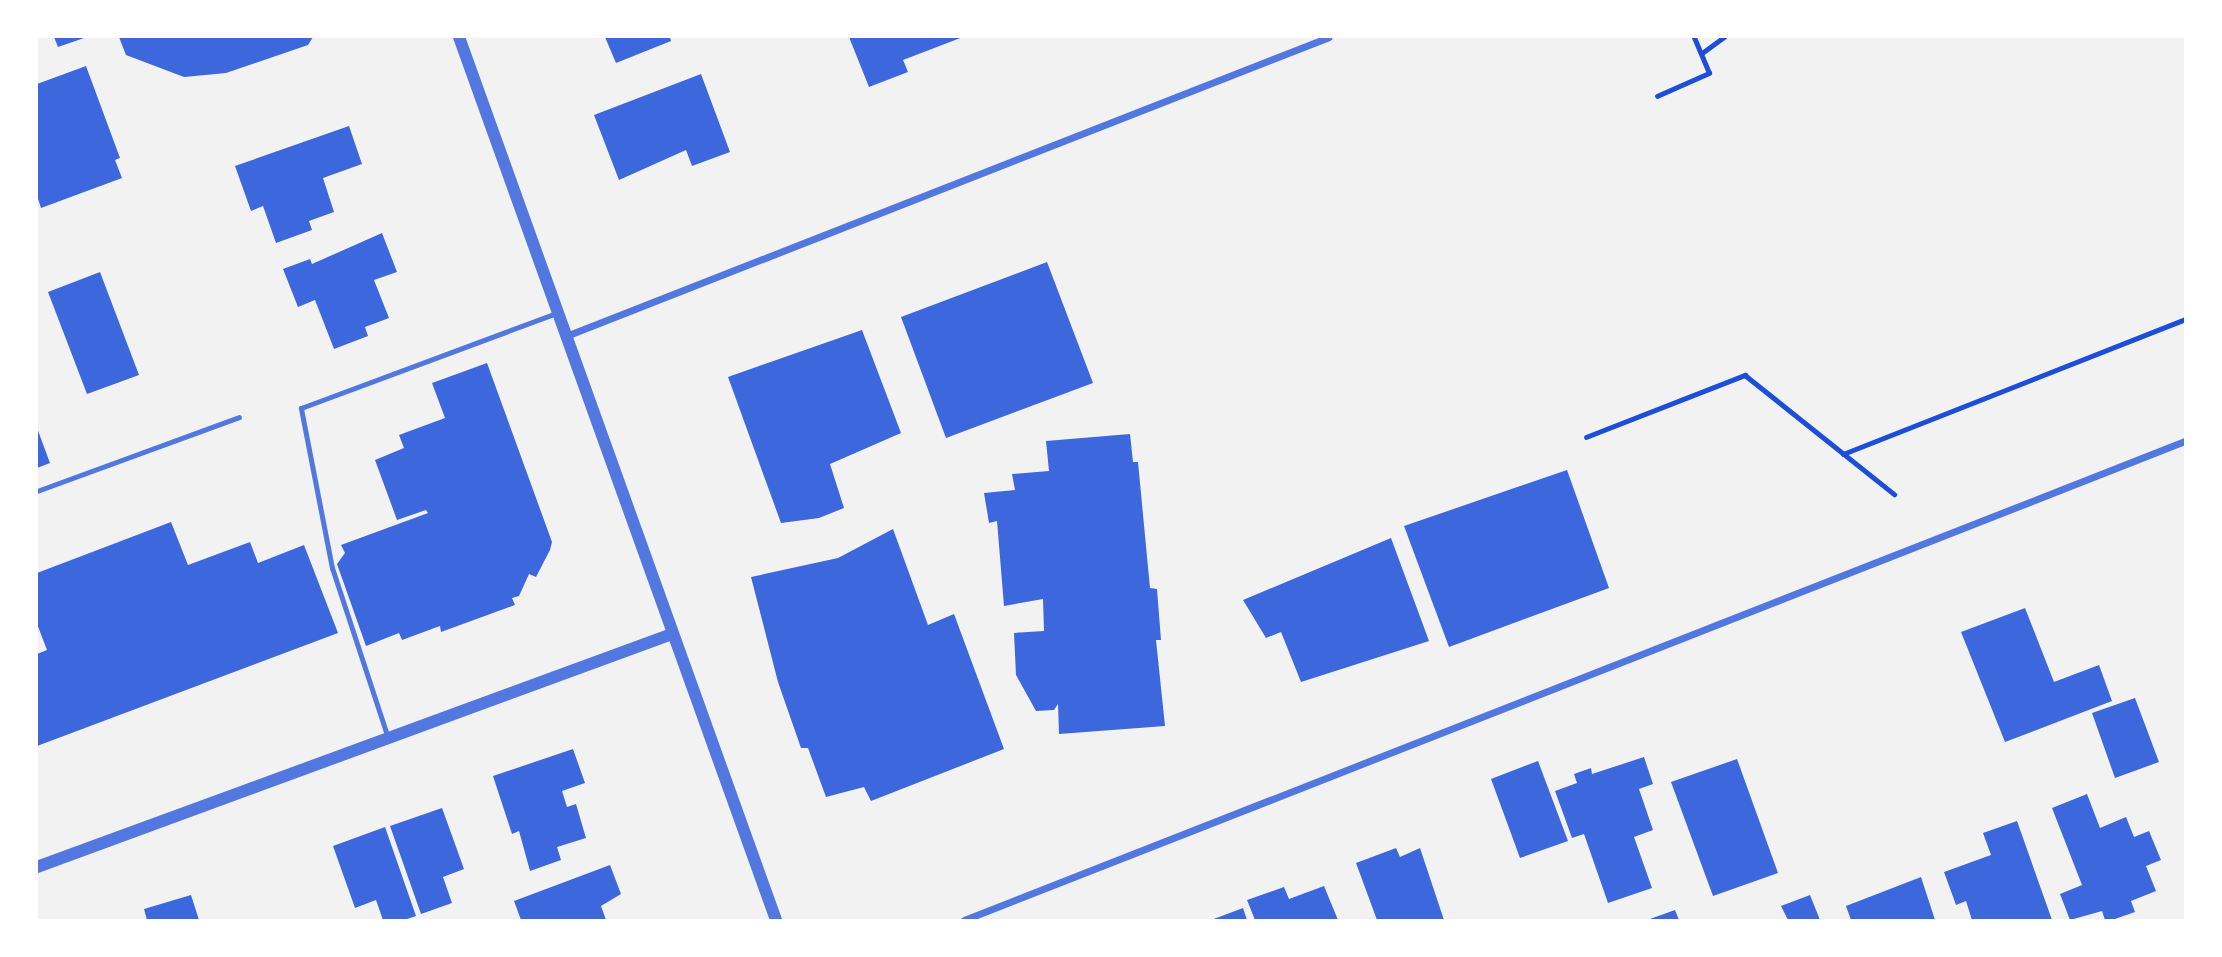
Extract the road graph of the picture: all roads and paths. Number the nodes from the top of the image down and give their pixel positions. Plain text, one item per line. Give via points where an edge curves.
1 (459, 37) edge
2 (1329, 37) edge
3 (1694, 37) edge
4 (1724, 37) edge
5 (1702, 53) junction
6 (1657, 96) dead end
7 (557, 313) junction
8 (2185, 319) edge
9 (566, 337) junction
10 (239, 417) dead end
11 (1586, 437) dead end
12 (2185, 441) edge
13 (1843, 453) junction
14 (37, 491) edge
15 (1894, 494) dead end
16 (672, 635) junction
17 (388, 738) junction
18 (37, 867) edge
19 (776, 920) edge
20 (964, 920) edge

1 - 7 street
2 - 9 street
3 - 5 path
4 - 5 path
5 - 6 path via 1709,73
7 - 9 street
7 - 17 lane via 302,408 332,568
8 - 13 path
9 - 16 street
10 - 14 lane
11 - 13 path via 1745,375
12 - 20 street
13 - 15 path
16 - 17 street
16 - 19 street
17 - 18 street

